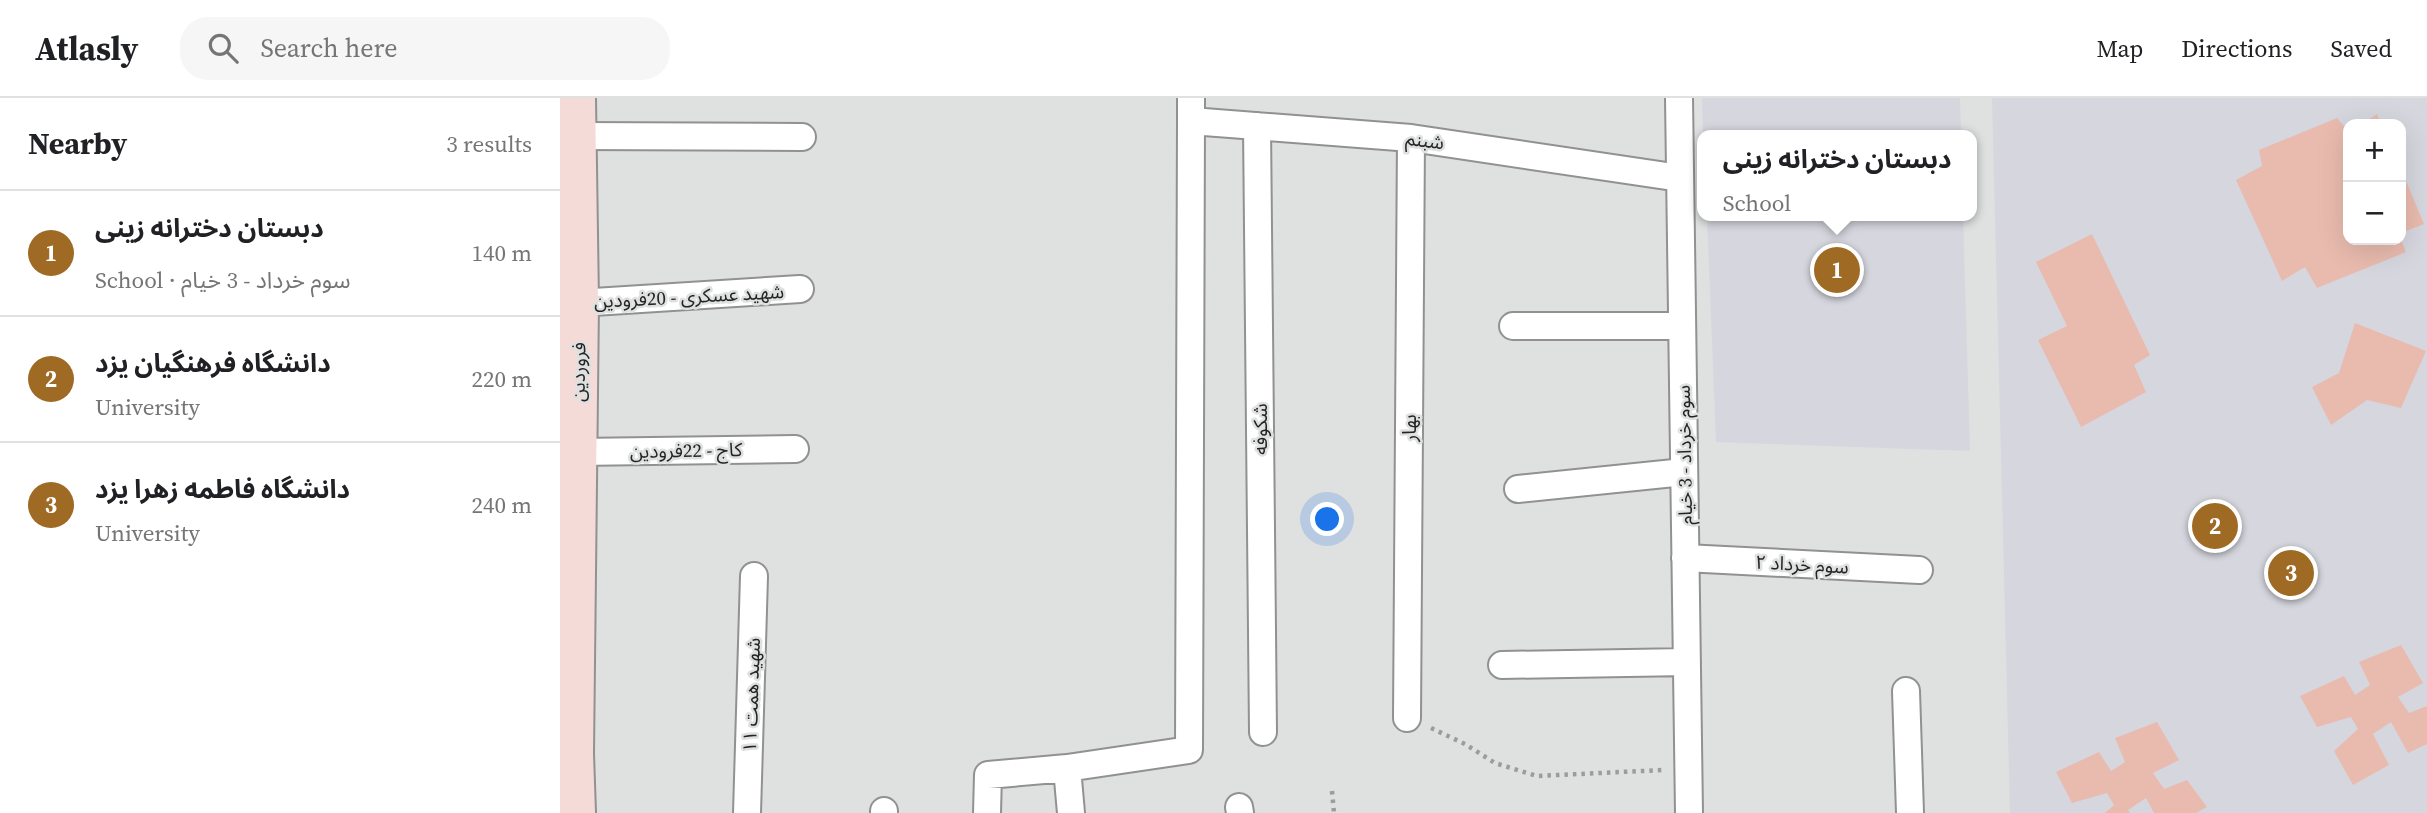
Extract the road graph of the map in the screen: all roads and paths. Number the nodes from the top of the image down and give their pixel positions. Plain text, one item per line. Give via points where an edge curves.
1 (576, 98) edge
2 (1679, 98) edge
3 (1191, 110) edge
4 (1257, 127) junction
5 (576, 136) junction
6 (802, 138) dead end
7 (1411, 138) junction
8 (1681, 178) junction
9 (800, 289) dead end
10 (569, 303) edge
11 (1513, 326) dead end
12 (1682, 326) junction
13 (796, 449) dead end
14 (577, 452) junction
15 (1684, 472) junction
16 (1518, 489) dead end
17 (1685, 558) junction
18 (1919, 570) dead end
19 (754, 576) dead end
20 (1687, 662) junction
21 (1502, 665) dead end
22 (1906, 691) dead end
23 (1407, 718) joint
24 (1263, 732) dead end
25 (1067, 768) junction
26 (1688, 769) junction
27 (1332, 791) dead end
28 (576, 813) edge
29 (747, 813) edge
30 (987, 813) edge
31 (1071, 813) edge
32 (1334, 813) edge
33 (1689, 813) edge
34 (1910, 813) edge

1 - 5 street, فروردین
2 - 8 street, سوم خرداد - 3 خیام
3 - 4 street, شبنم
3 - 25 street via 1189,751
4 - 7 street, شبنم
4 - 24 street, شکوفه
5 - 6 street
5 - 10 street, فروردین
7 - 8 street, شبنم
7 - 23 street, بهار
8 - 12 street, سوم خرداد - 3 خیام
9 - 10 street, شهید عسکری - 20فرودین
10 - 14 street, فروردین
11 - 12 street
12 - 15 street, سوم خرداد - 3 خیام
13 - 14 street, کاج - 22فرودین
14 - 28 street, فروردین
15 - 16 street
15 - 17 street, سوم خرداد - 3 خیام
17 - 18 street, سوم خرداد ۲
17 - 20 street, سوم خرداد - 3 خیام
19 - 29 street, شهید همت ۱۱
20 - 21 street
20 - 26 street, سوم خرداد - 3 خیام
22 - 34 street
23 - 26 path via 1495,763 1537,776
25 - 30 street via 988,775
25 - 31 street
26 - 33 street, سوم خرداد - 3 خیام
27 - 32 path

